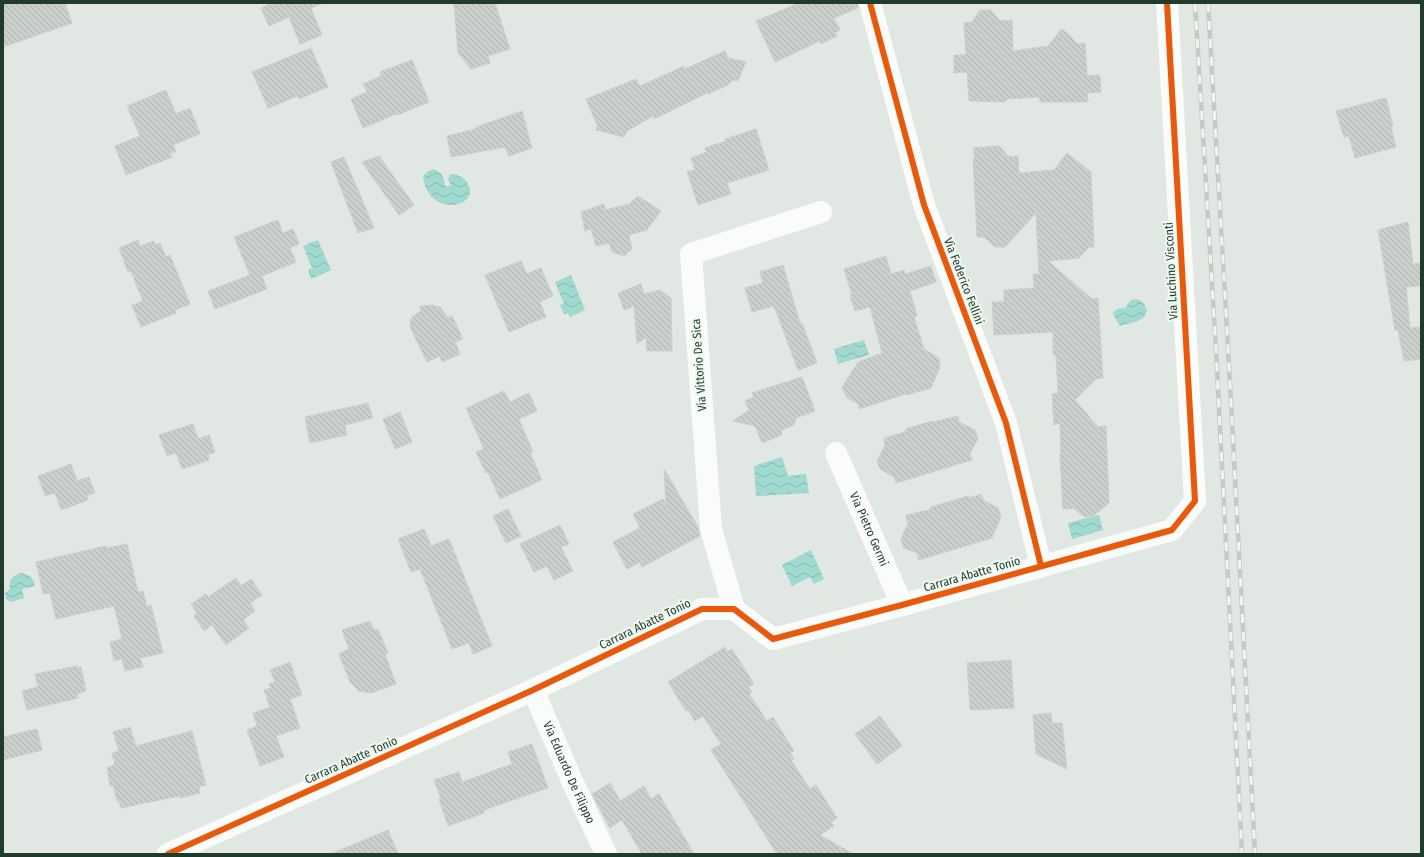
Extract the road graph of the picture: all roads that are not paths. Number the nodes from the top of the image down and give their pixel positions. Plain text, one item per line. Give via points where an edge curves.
1 (870, 3) edge
2 (1167, 3) edge
3 (821, 212) dead end
4 (836, 453) dead end
5 (1172, 530) joint
6 (1041, 566) junction
7 (902, 606) junction
8 (734, 609) junction
9 (533, 690) junction
10 (168, 854) edge
11 (606, 854) edge

1 - 6 street, Via Federico Fellini via 924,205 1006,423
2 - 5 street, Via Luchino Visconti via 1195,501
3 - 8 street, Via Vittorio De Sica via 691,254 711,529
4 - 7 street, Via Pietro Germi
5 - 6 street, Carrara Abatte Tonio
6 - 7 street, Carrara Abatte Tonio
7 - 8 street, Carrara Abatte Tonio via 773,639
8 - 9 street, Carrara Abatte Tonio via 702,609
9 - 10 street, Carrara Abatte Tonio
9 - 11 street, Via Eduardo De Filippo

